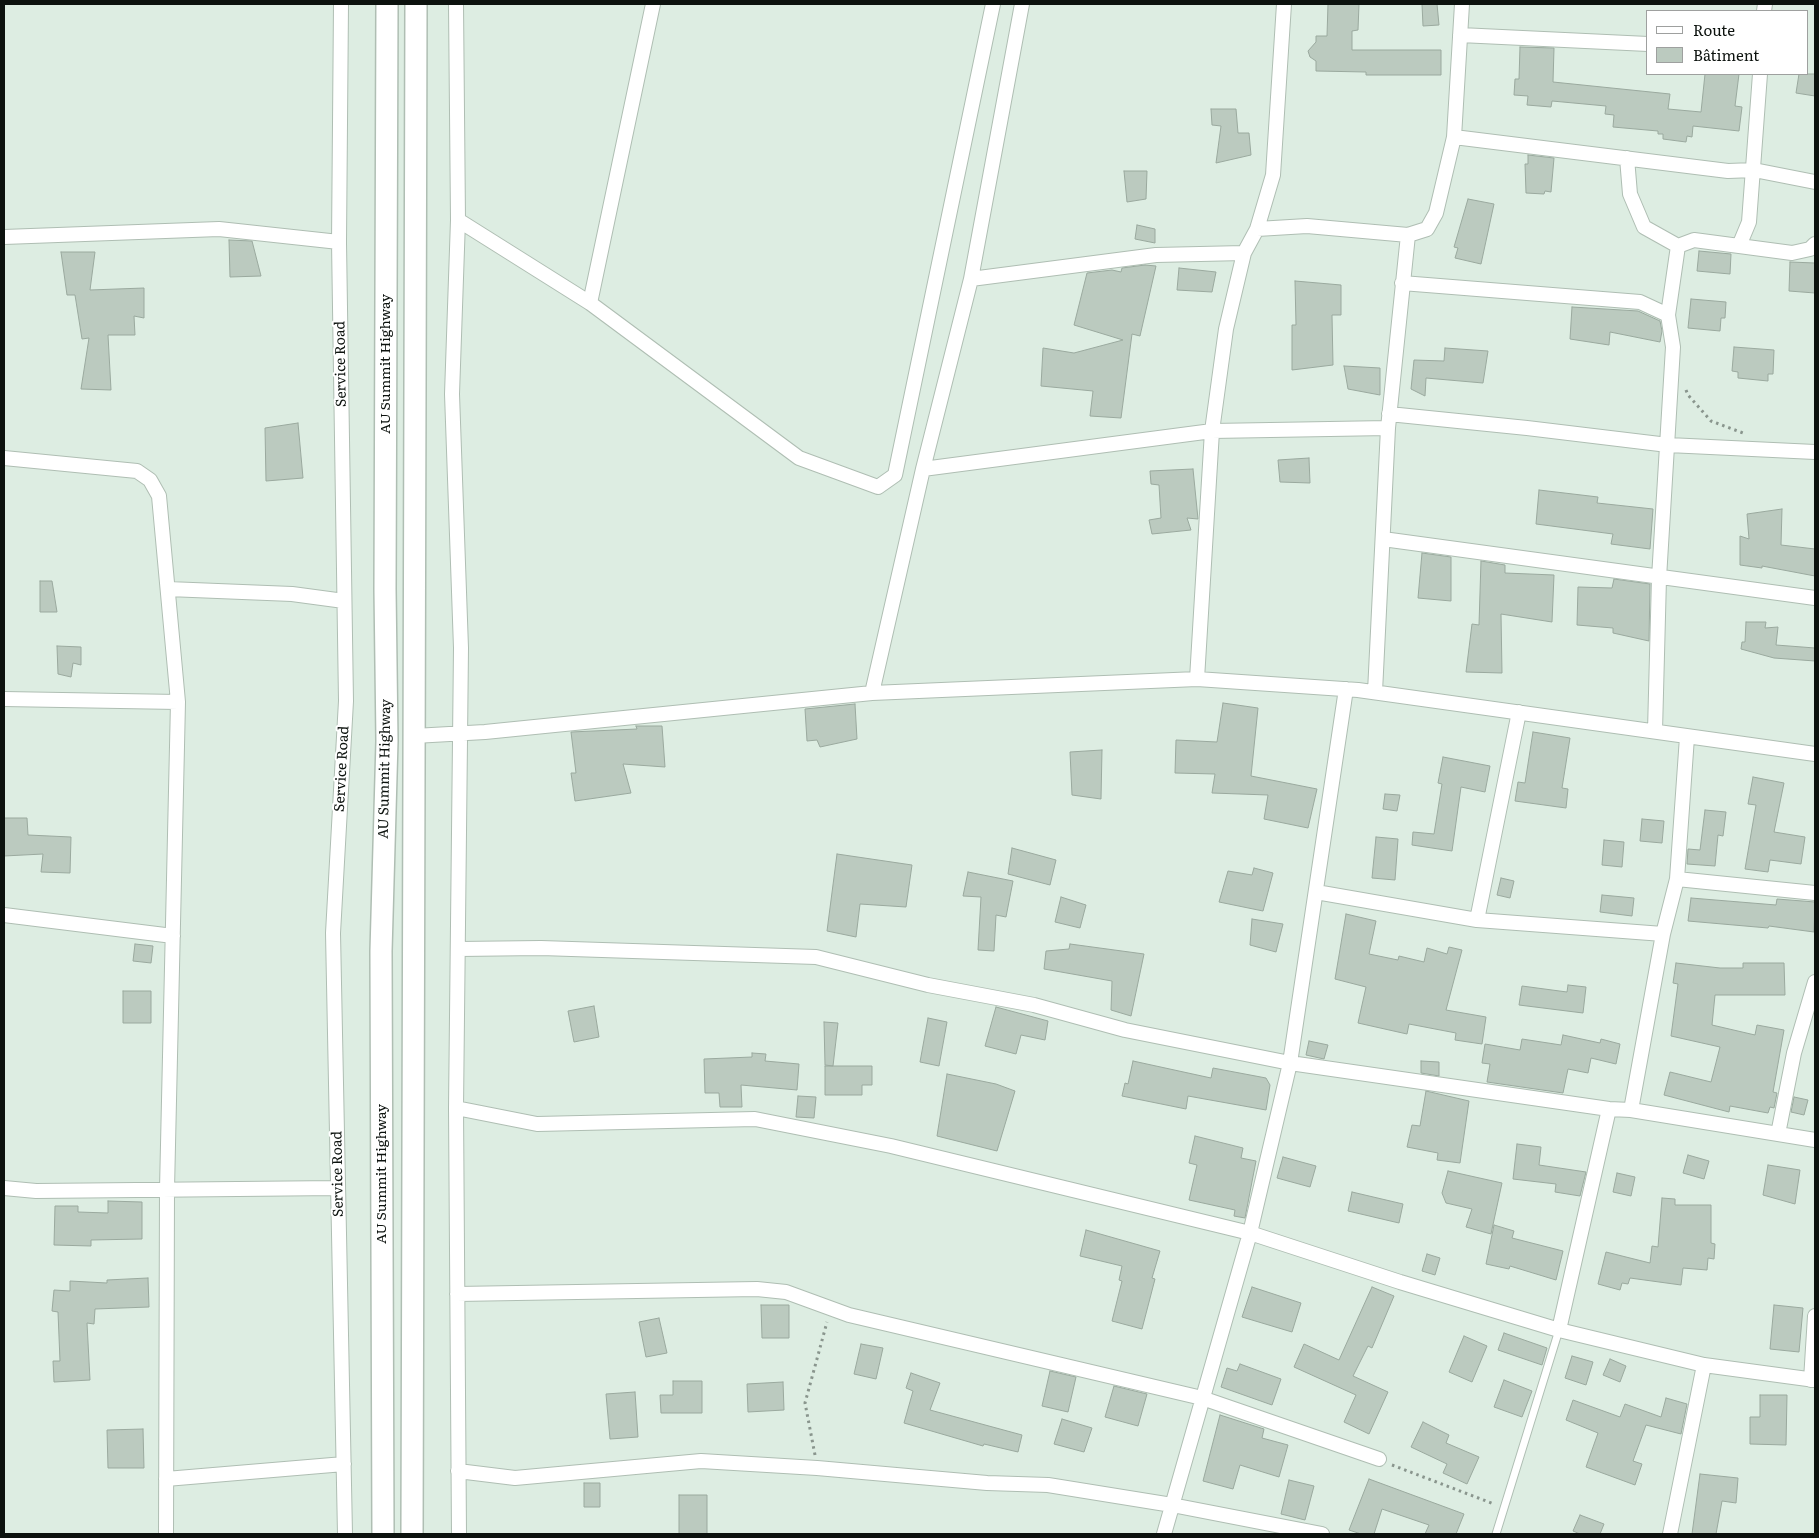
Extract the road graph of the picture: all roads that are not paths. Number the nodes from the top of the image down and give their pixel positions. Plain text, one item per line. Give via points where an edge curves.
1 (341, 4) edge
2 (387, 4) edge
3 (416, 4) edge
4 (456, 4) edge
5 (653, 4) edge
6 (993, 4) edge
7 (1022, 4) edge
8 (1284, 4) edge
9 (1462, 4) edge
10 (1460, 34) junction
11 (1646, 44) edge
12 (1760, 75) edge
13 (1454, 137) junction
14 (1627, 158) junction
15 (1754, 170) junction
16 (1815, 182) edge
17 (458, 220) junction
18 (1256, 229) junction
19 (1408, 235) junction
20 (4, 237) edge
21 (340, 242) junction
22 (1815, 244) edge
23 (1678, 246) junction
24 (1739, 246) junction
25 (1244, 253) junction
26 (972, 279) junction
27 (1402, 283) junction
28 (590, 303) junction
29 (1668, 315) junction
30 (1389, 421) junction
31 (1212, 431) junction
32 (1668, 445) junction
33 (1815, 452) edge
34 (4, 458) edge
35 (923, 469) junction
36 (1382, 539) junction
37 (1659, 578) junction
38 (168, 589) junction
39 (1815, 598) edge
40 (344, 601) junction
41 (1197, 679) junction
42 (1346, 689) junction
43 (1375, 692) junction
44 (872, 693) junction
45 (4, 699) edge
46 (178, 702) junction
47 (1519, 712) junction
48 (1654, 731) junction
49 (460, 734) junction
50 (414, 736) junction
51 (1687, 737) junction
52 (1815, 754) edge
53 (1677, 880) junction
54 (1316, 892) junction
55 (1815, 893) edge
56 (4, 915) edge
57 (1477, 920) junction
58 (1662, 934) junction
59 (173, 936) junction
60 (459, 949) junction
61 (1815, 982) edge
62 (1290, 1063) junction
63 (456, 1108) junction
64 (1609, 1109) junction
65 (1631, 1110) junction
66 (1778, 1134) junction
67 (1815, 1140) edge
68 (4, 1188) edge
69 (338, 1188) junction
70 (167, 1189) junction
71 (1250, 1233) junction
72 (458, 1294) junction
73 (1815, 1316) edge
74 (1559, 1330) junction
75 (1704, 1365) junction
76 (1813, 1380) edge
77 (1202, 1398) junction
78 (1379, 1459) road end
79 (344, 1464) junction
80 (458, 1471) junction
81 (166, 1479) junction
82 (1172, 1505) junction
83 (166, 1534) edge
84 (345, 1534) edge
85 (383, 1534) edge
86 (412, 1534) edge
87 (460, 1534) edge
88 (1164, 1534) edge
89 (1322, 1534) edge
90 (1496, 1534) edge
91 (1670, 1534) edge

1 - 21 street, Service Road
2 - 85 main road, AU Summit Highway via 387,742 381,951
3 - 50 main road, AU Summit Highway
4 - 17 street
5 - 28 street
6 - 28 street via 895,475 878,487 800,458
7 - 26 street
8 - 18 street via 1273,175
9 - 10 street
10 - 11 street
10 - 13 street
12 - 15 street
13 - 14 street
13 - 19 street via 1436,214 1427,229
14 - 15 street via 1728,171
14 - 23 street via 1630,194 1644,227
15 - 16 street
15 - 24 street via 1749,222
17 - 28 street
17 - 49 street via 452,394 461,648
18 - 19 street via 1307,226
18 - 25 street
19 - 27 street
20 - 21 street via 220,229
21 - 40 street, Service Road
22 - 24 street via 1810,249 1792,253
23 - 24 street via 1694,240
23 - 29 street
25 - 26 street via 1156,255
25 - 31 street via 1226,329
26 - 35 street
27 - 29 street via 1640,302
27 - 30 street
29 - 32 street via 1673,346
30 - 31 street
30 - 32 street via 1527,428
30 - 36 street
31 - 35 street
31 - 41 street
32 - 33 street
32 - 37 street
34 - 38 street via 137,471 150,480 158,496
35 - 44 street
36 - 37 street
36 - 43 street
37 - 39 street
37 - 48 street
38 - 40 street via 292,594
38 - 46 street
40 - 69 street, Service Road via 346,701 333,933
41 - 42 street
41 - 44 street
42 - 43 street
42 - 54 street
43 - 47 street
44 - 49 street
45 - 46 street
46 - 59 street
47 - 48 street
47 - 57 street
48 - 51 street
49 - 50 street
49 - 60 street
50 - 86 main road, AU Summit Highway
51 - 52 street
51 - 53 street
53 - 55 street
53 - 58 street
54 - 57 street
54 - 62 street
56 - 59 street
57 - 58 street
58 - 65 street
59 - 70 street
60 - 62 street via 541,948 816,957 928,985 1034,1005 1125,1030
60 - 63 street
61 - 66 street via 1794,1053
62 - 64 street
62 - 71 street
63 - 71 street via 536,1124 755,1119 891,1146
63 - 72 street
64 - 65 street
64 - 74 street
65 - 66 street
66 - 67 street
68 - 70 street
69 - 70 street
69 - 79 street, Service Road
70 - 81 street
71 - 74 street
71 - 77 street
72 - 77 street via 758,1289 786,1292 849,1315
72 - 80 street
73 - 76 street
74 - 75 street
74 - 90 lane
75 - 76 street
75 - 91 street
77 - 78 street
77 - 82 street
79 - 81 street
79 - 84 street, Service Road
80 - 82 street via 515,1478 701,1461 1048,1485
80 - 87 street
81 - 83 street
82 - 88 street
82 - 89 street

